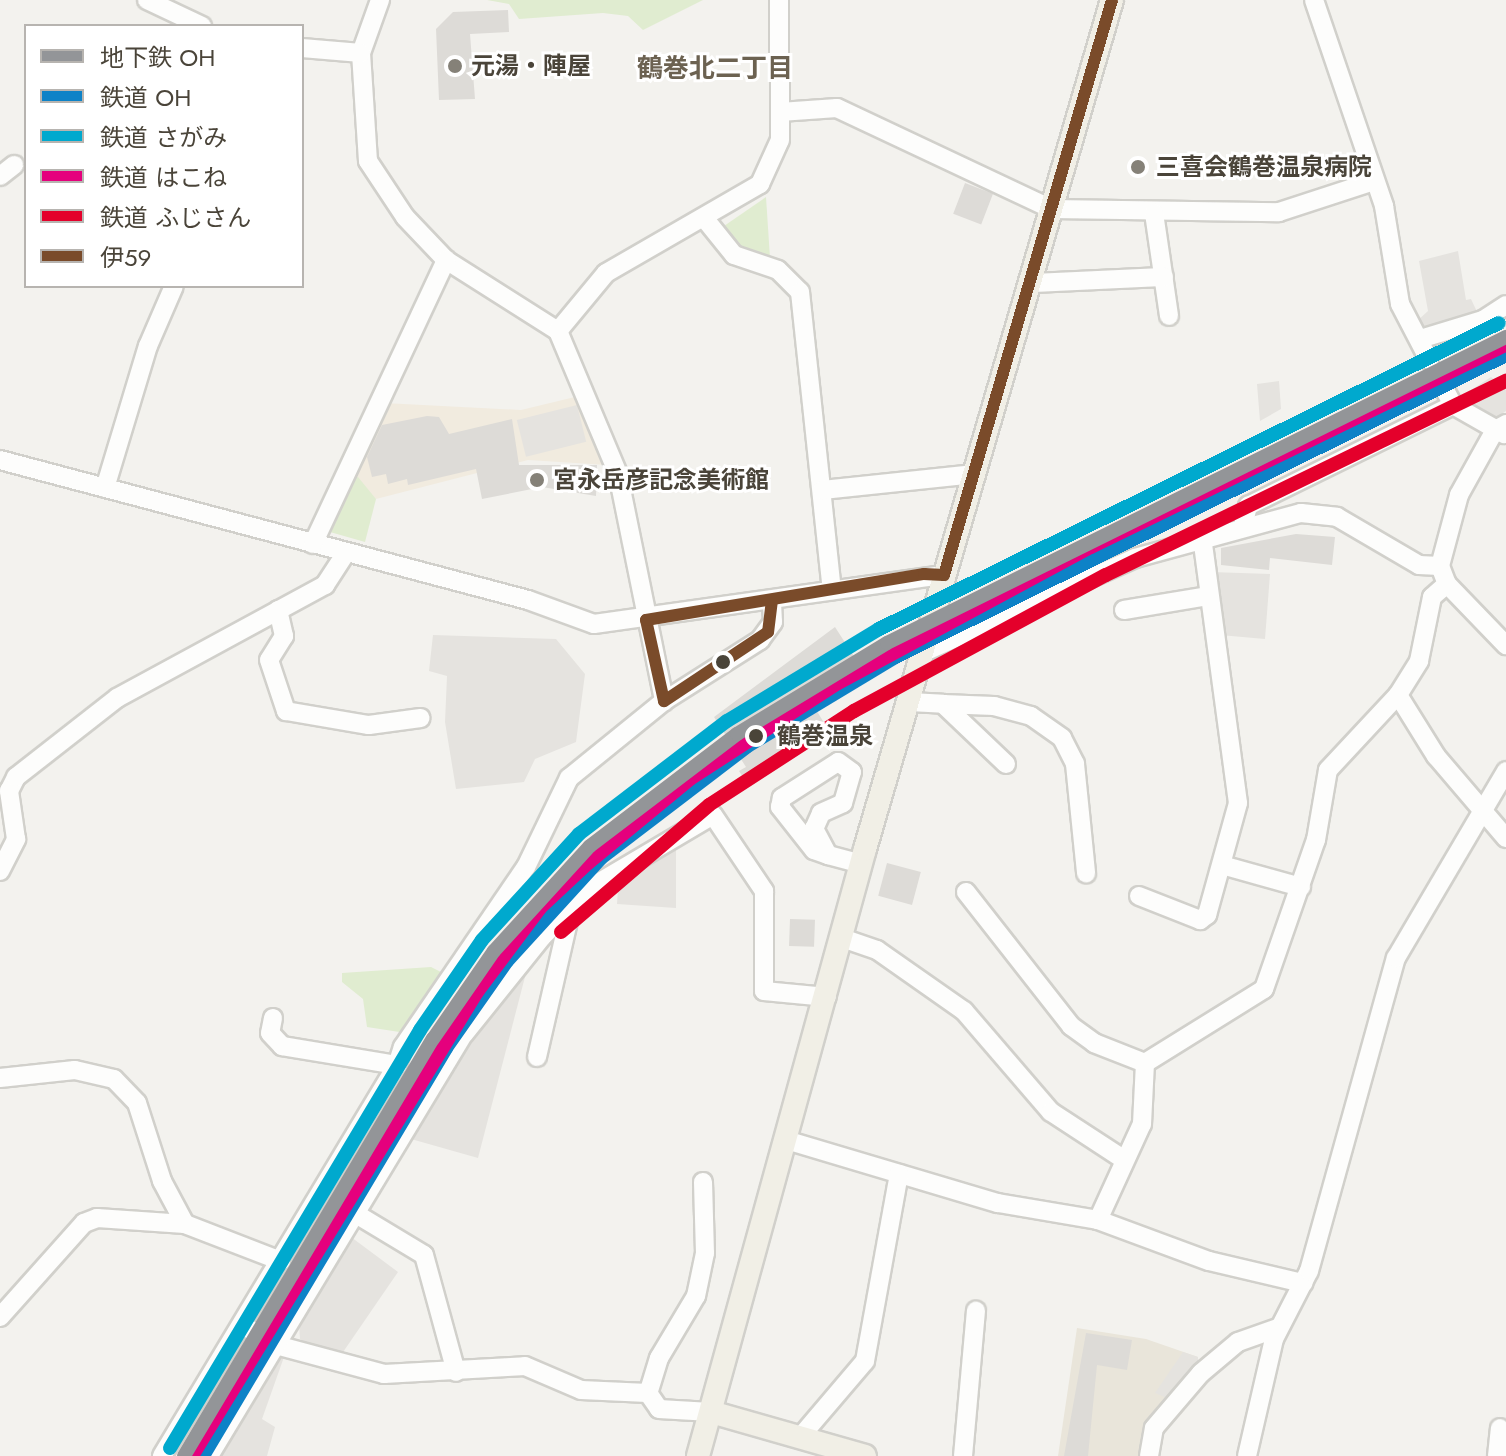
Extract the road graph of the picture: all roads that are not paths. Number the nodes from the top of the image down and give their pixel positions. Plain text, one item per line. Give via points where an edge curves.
1 (147, 0) edge
2 (380, 0) edge
3 (779, 0) edge
4 (1112, 0) edge
5 (1314, 0) edge
6 (198, 24) edge
7 (304, 48) edge
8 (361, 53) junction
9 (780, 112) junction
10 (1374, 181) junction
11 (1052, 209) junction
12 (1154, 213) junction
13 (705, 219) junction
14 (446, 260) junction
15 (1164, 277) junction
16 (1032, 283) junction
17 (173, 288) edge
18 (1506, 305) edge
19 (1169, 316) dead end
20 (558, 331) junction
21 (1420, 339) junction
22 (1429, 360) tunnel mouth
23 (1502, 429) edge
24 (0, 460) edge
25 (975, 474) junction
26 (105, 488) junction
27 (822, 490) junction
28 (1243, 526) junction
29 (1202, 536) junction
30 (313, 544) junction
31 (346, 553) junction
32 (1440, 566) junction
33 (944, 575) junction
34 (1447, 584) junction
35 (832, 590) junction
36 (1209, 596) junction
37 (772, 600) junction
38 (278, 610) junction
39 (1124, 610) dead end
40 (646, 620) junction
41 (1506, 645) edge
42 (924, 652) junction
43 (1398, 695) junction
44 (664, 701) junction
45 (910, 702) junction
46 (943, 704) junction
47 (421, 718) dead end
48 (1006, 764) dead end
49 (1506, 771) edge
50 (1482, 814) junction
51 (816, 820) junction
52 (793, 826) junction
53 (1506, 838) edge
54 (828, 855) junction
55 (861, 864) junction
56 (1222, 865) junction
57 (0, 871) edge
58 (1086, 873) dead end
59 (1301, 887) junction
60 (966, 892) dead end
61 (1139, 896) dead end
62 (572, 905) junction
63 (842, 938) junction
64 (827, 997) junction
65 (273, 1018) dead end
66 (537, 1057) dead end
67 (1145, 1063) junction
68 (397, 1065) junction
69 (0, 1078) edge
70 (786, 1140) junction
71 (1123, 1159) junction
72 (899, 1174) junction
73 (703, 1182) dead end
74 (356, 1214) junction
75 (1098, 1220) junction
76 (185, 1224) junction
77 (281, 1261) junction
78 (1303, 1283) junction
79 (976, 1311) dead end
80 (0, 1317) edge
81 (244, 1326) junction
82 (1278, 1328) junction
83 (276, 1345) junction
84 (456, 1372) junction
85 (648, 1393) junction
86 (711, 1412) junction
87 (1500, 1428) dead end
88 (802, 1435) junction
89 (162, 1456) edge
90 (209, 1456) edge
91 (698, 1456) edge
92 (865, 1456) edge
93 (963, 1456) edge
94 (1149, 1456) edge
95 (1247, 1456) edge
96 (1497, 1456) edge

1 - 6 street
2 - 8 street
3 - 9 street
4 - 11 main road
5 - 10 street
7 - 8 street
8 - 14 street via 368,161 405,217
9 - 11 street via 837,108
9 - 13 street via 780,140 760,184
10 - 12 street via 1279,212
10 - 21 street via 1400,304
11 - 12 street
11 - 16 main road
12 - 15 street
13 - 20 street via 606,273
13 - 27 street via 734,255 778,270 800,292
14 - 20 street
14 - 30 street
15 - 16 street
15 - 19 street
16 - 25 main road
17 - 26 street via 148,346
18 - 21 street via 1483,320
20 - 40 street via 618,474
21 - 22 street
23 - 28 street via 1450,399 1248,506
23 - 32 street via 1448,521
24 - 26 street
25 - 27 street
25 - 33 main road
26 - 30 street
27 - 35 street
28 - 29 street
28 - 32 street via 1301,513 1337,517 1419,565
29 - 36 street
29 - 42 street via 1135,558
30 - 31 street
31 - 38 street via 325,585
31 - 40 street via 594,624
32 - 34 street
33 - 35 street
33 - 42 main road
34 - 41 street
34 - 43 street via 1432,597 1419,661
35 - 37 street
36 - 39 street
36 - 56 street via 1238,803
37 - 40 street
37 - 44 street via 768,632
38 - 47 street via 284,636 269,660 286,711 369,725
38 - 57 street via 117,698 16,777 9,791 16,839
40 - 44 street
42 - 45 main road
43 - 50 street
43 - 59 street via 1328,770
44 - 68 street via 569,778 526,867 403,1047
45 - 46 street
45 - 55 main road
46 - 48 street
46 - 58 street via 994,706 1031,716 1062,738 1075,764
49 - 50 street
50 - 53 street
50 - 78 street via 1396,958
51 - 52 street
51 - 52 street via 843,803 852,772 844,763 832,763 782,798 780,807
51 - 54 street via 816,836
52 - 54 street via 804,843
54 - 55 street
55 - 63 main road
56 - 59 street
56 - 61 street via 1200,920
59 - 67 street via 1264,989
60 - 67 street via 1071,1026 1094,1043
62 - 64 street via 713,815 764,891 764,991
62 - 66 street
62 - 74 street via 464,1034
63 - 64 main road
63 - 71 street via 877,950 964,1011 1051,1112
64 - 70 main road
65 - 68 street via 270,1033 282,1046
67 - 71 street via 1142,1124
68 - 77 street
69 - 76 street via 92,1071 122,1085 137,1103 162,1181
70 - 72 street
70 - 86 main road
71 - 75 street
72 - 75 street via 998,1203
72 - 88 street via 865,1361
73 - 85 street via 705,1253 696,1296 659,1358
74 - 83 street
74 - 84 street via 424,1255
75 - 78 street via 1209,1261
76 - 77 street
76 - 80 street via 97,1218 84,1223
77 - 81 street
78 - 82 street
79 - 93 street
81 - 83 street
81 - 89 street
82 - 94 street via 1238,1342 1201,1373 1154,1428
82 - 95 street
83 - 84 street via 384,1374
83 - 90 street
84 - 85 street via 525,1366 581,1390
85 - 86 street via 659,1409
86 - 88 main road
86 - 91 main road
87 - 96 street
88 - 92 main road

